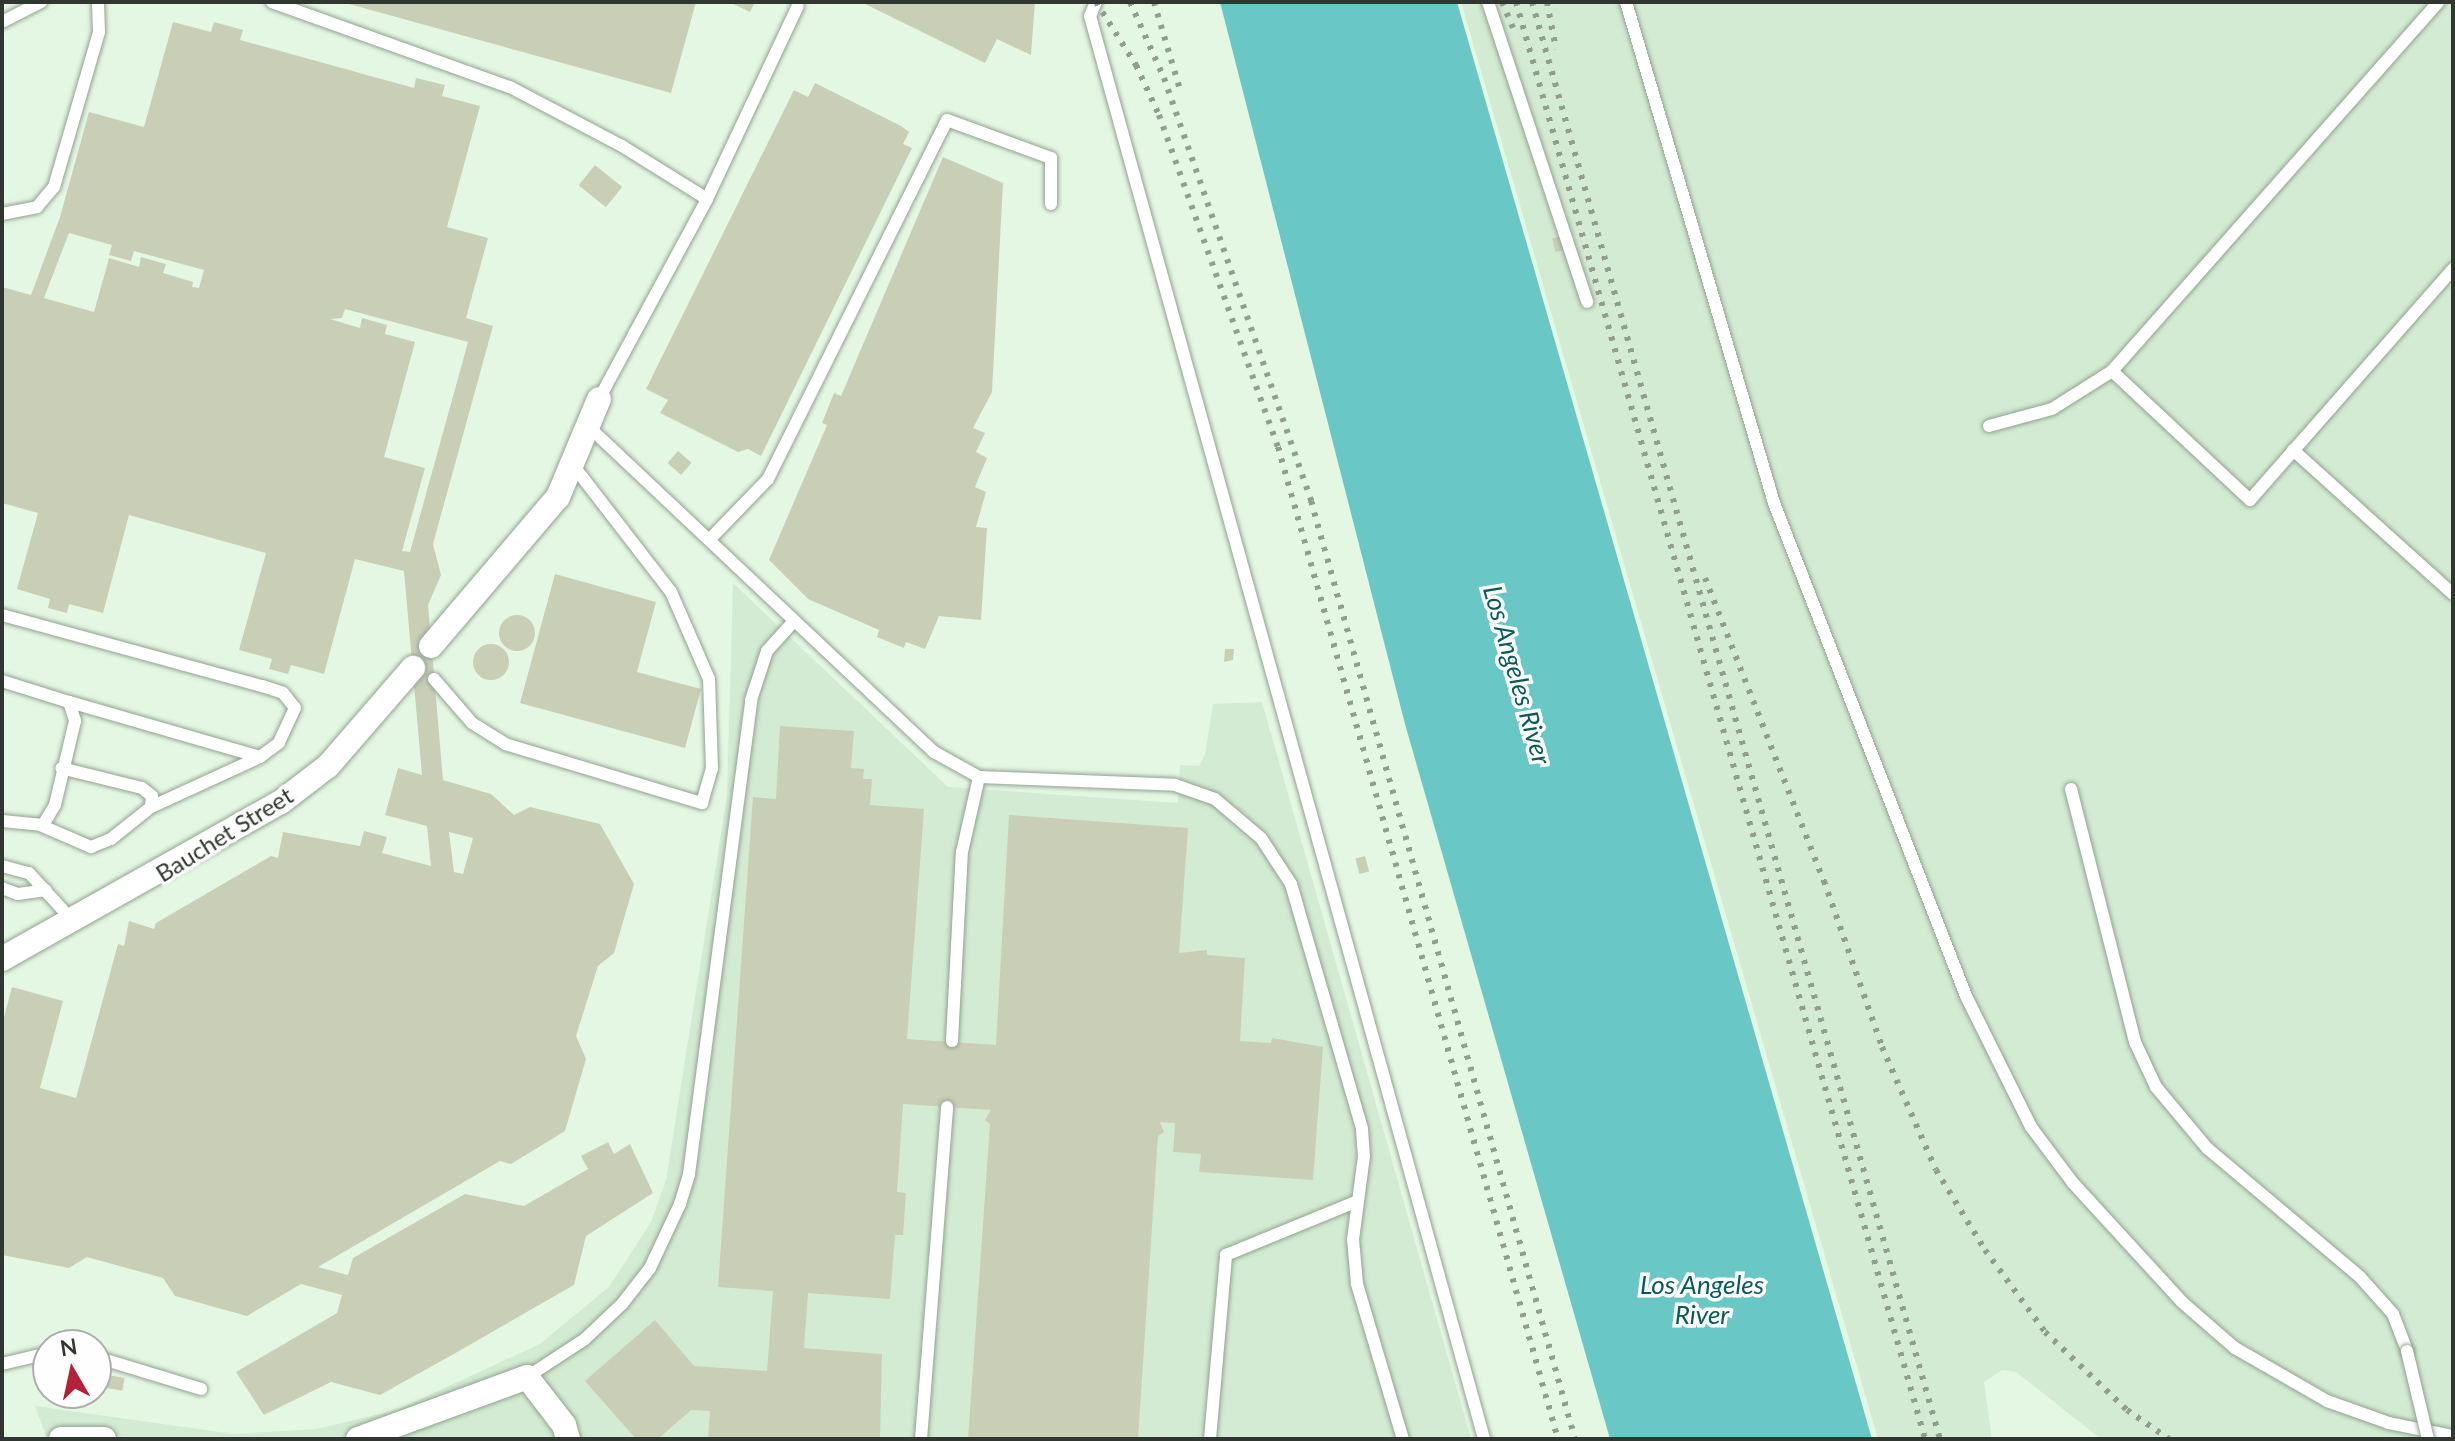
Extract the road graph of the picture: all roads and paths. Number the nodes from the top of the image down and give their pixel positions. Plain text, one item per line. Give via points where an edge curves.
1 (41, 2) edge
2 (98, 2) edge
3 (272, 2) edge
4 (1096, 2) edge
5 (1488, 2) edge
6 (1626, 2) edge
7 (2439, 2) edge
8 (798, 6) dead end
9 (2, 22) edge
10 (707, 199) junction
11 (1051, 204) dead end
12 (2, 214) edge
13 (2453, 269) edge
14 (1587, 302) dead end
15 (2112, 371) junction
16 (599, 399) joint
17 (1989, 426) dead end
18 (590, 428) junction
19 (2293, 450) junction
20 (575, 468) junction
21 (710, 539) junction
22 (2453, 594) edge
23 (2, 615) edge
24 (794, 621) junction
25 (431, 646) dead end
26 (424, 673) joint
27 (2, 681) edge
28 (69, 702) junction
29 (260, 757) junction
30 (61, 768) junction
31 (979, 777) junction
32 (2071, 789) dead end
33 (151, 807) junction
34 (2, 821) edge
35 (40, 825) junction
36 (2, 866) edge
37 (2, 888) edge
38 (46, 890) junction
39 (74, 923) junction
40 (2, 959) edge
41 (952, 1041) dead end
42 (947, 1107) dead end
43 (1355, 1202) junction
44 (32, 1357) edge
45 (112, 1362) edge
46 (2, 1364) edge
47 (527, 1377) junction
48 (201, 1389) dead end
49 (2453, 1436) edge
50 (61, 1439) edge
51 (104, 1439) edge
52 (358, 1439) edge
53 (568, 1439) edge
54 (921, 1439) edge
55 (1210, 1439) edge
56 (1403, 1439) edge
57 (1484, 1439) edge
58 (2428, 1439) edge

1 - 9 lane
2 - 12 lane via 99,32 54,187 37,207
3 - 10 lane via 510,87 622,146
4 - 57 lane via 1090,16
5 - 14 lane
6 - 49 lane via 1774,503 1966,996 2031,1127 2073,1183 2172,1291 2235,1348 2327,1401 2389,1423
7 - 15 lane
8 - 10 lane
10 - 16 lane
11 - 21 lane via 1051,158 947,120 768,479
13 - 19 lane
15 - 17 lane via 2052,409
15 - 19 lane via 2250,500
16 - 18 street
18 - 20 street
18 - 21 lane
19 - 22 lane
20 - 25 street via 558,497
20 - 26 lane via 671,592 709,679 712,769 702,803 505,744 472,723
21 - 24 lane
23 - 29 lane via 283,693 295,708 289,725 279,743
24 - 31 lane via 934,752
24 - 47 lane via 767,651 751,700 689,1174 676,1215 650,1268 622,1304 585,1339
26 - 39 street, Bauchet Street via 328,766 281,802
27 - 28 lane
28 - 29 lane
28 - 30 lane via 75,721
29 - 33 lane
30 - 33 lane via 142,788 152,796
30 - 35 lane via 55,805
31 - 41 lane via 962,852
31 - 43 lane via 1175,785 1215,799 1261,838 1291,884 1362,1129 1364,1156
32 - 58 lane, bridge via 2135,1042 2156,1087 2207,1148 2360,1277 2393,1314
33 - 35 lane via 111,839 91,847
34 - 35 lane
36 - 38 lane via 29,873
37 - 38 lane via 18,894
38 - 39 lane
39 - 40 street, Bauchet Street
42 - 54 lane
43 - 55 lane via 1226,1255
43 - 56 lane via 1357,1284
44 - 46 lane
45 - 48 lane
47 - 52 street
47 - 53 street via 564,1425
50 - 51 street

